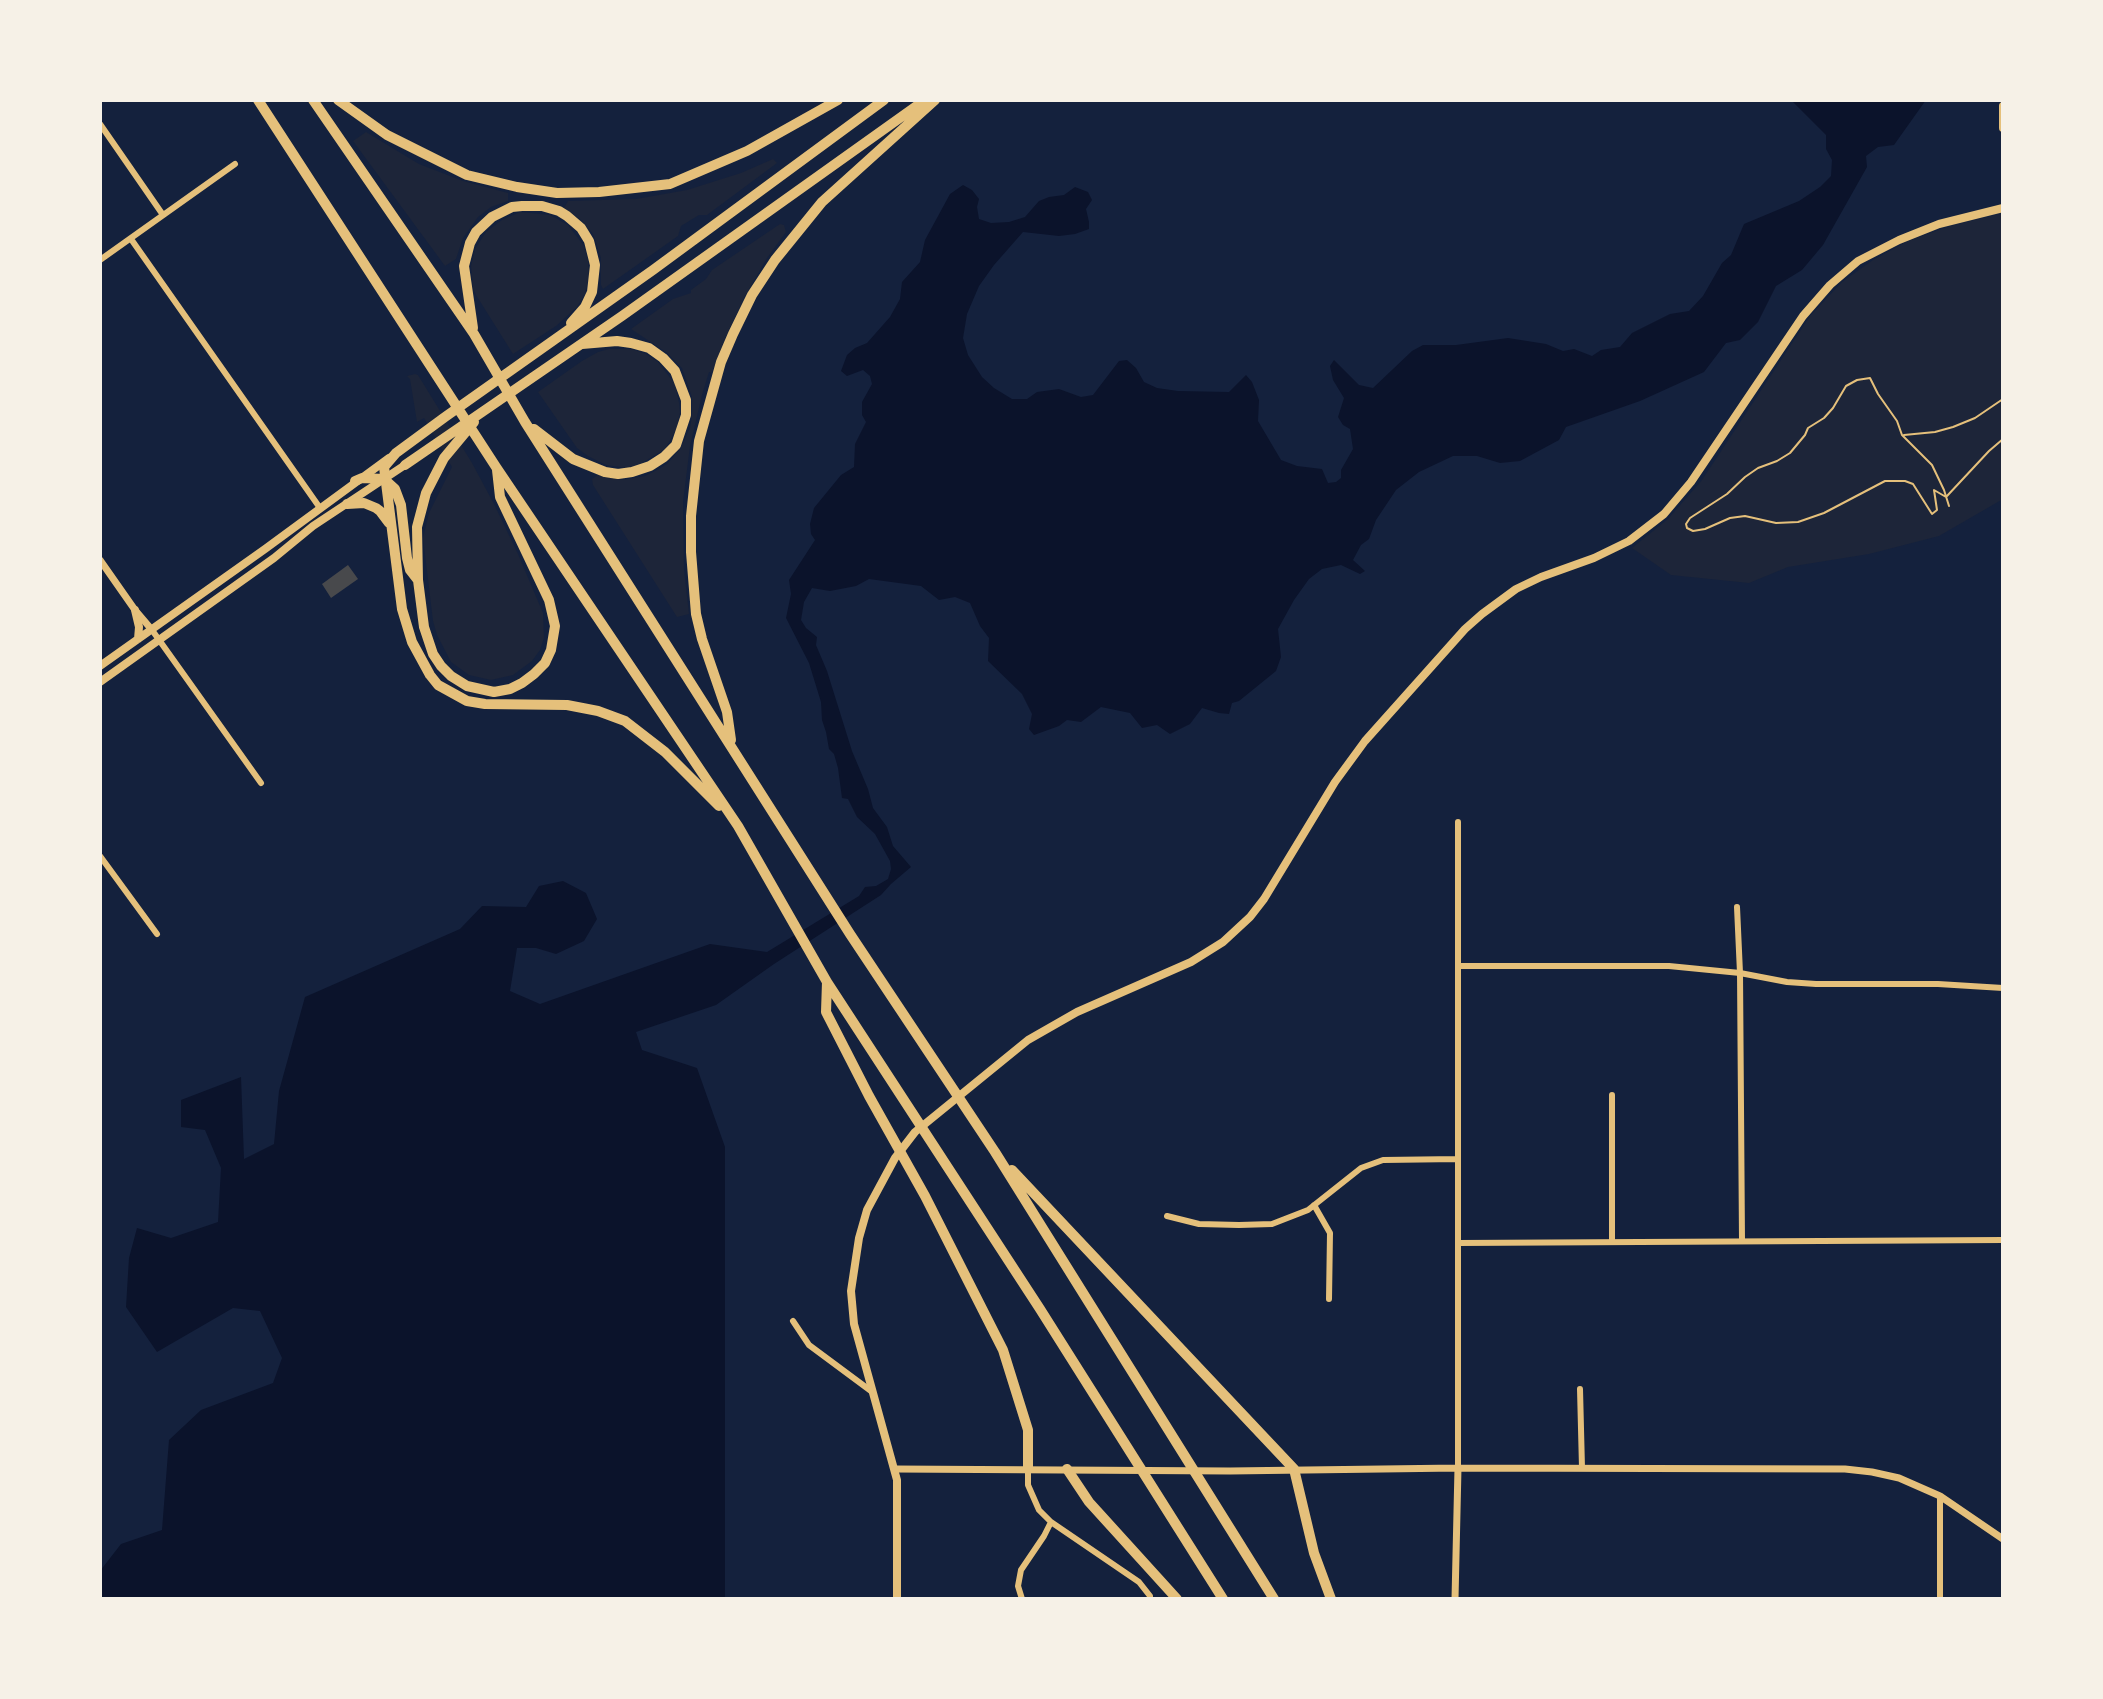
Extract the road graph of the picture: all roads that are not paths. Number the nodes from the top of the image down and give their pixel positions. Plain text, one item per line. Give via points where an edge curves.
1 (258, 100) edge
2 (313, 100) edge
3 (338, 100) edge
4 (838, 100) edge
5 (884, 100) edge
6 (925, 100) edge
7 (935, 100) edge
8 (2003, 106) edge
9 (100, 124) edge
10 (2003, 128) edge
11 (235, 164) dead end
12 (2003, 208) edge
13 (163, 215) junction
14 (131, 239) junction
15 (100, 260) edge
16 (474, 334) junction
17 (559, 336) junction
18 (580, 345) junction
19 (486, 409) junction
20 (525, 422) junction
21 (396, 453) junction
22 (405, 465) joint
23 (496, 467) junction
24 (384, 479) junction
25 (355, 481) junction
26 (347, 504) junction
27 (320, 508) junction
28 (390, 526) junction
29 (265, 549) junction
30 (274, 558) junction
31 (100, 560) edge
32 (418, 580) junction
33 (135, 610) junction
34 (152, 630) junction
35 (138, 639) junction
36 (159, 640) junction
37 (100, 666) edge
38 (100, 682) edge
39 (731, 746) junction
40 (261, 783) dead end
41 (1458, 822) dead end
42 (738, 826) junction
43 (100, 856) edge
44 (1737, 907) dead end
45 (157, 934) dead end
46 (1458, 966) junction
47 (1740, 973) junction
48 (827, 982) junction
49 (2003, 988) edge
50 (1612, 1095) dead end
51 (995, 1152) junction
52 (1458, 1159) junction
53 (1314, 1205) junction
54 (1167, 1216) dead end
55 (2003, 1240) edge
56 (1742, 1241) junction
57 (1612, 1242) junction
58 (1458, 1243) junction
59 (1329, 1299) dead end
60 (793, 1321) dead end
61 (1580, 1389) dead end
62 (871, 1391) junction
63 (1458, 1468) junction
64 (1582, 1468) junction
65 (895, 1469) junction
66 (1028, 1469) junction
67 (1067, 1469) junction
68 (1294, 1469) junction
69 (1940, 1496) junction
70 (1051, 1522) junction
71 (2003, 1539) edge
72 (897, 1599) edge
73 (1022, 1599) edge
74 (1150, 1599) edge
75 (1177, 1599) edge
76 (1223, 1599) edge
77 (1274, 1599) edge
78 (1331, 1599) edge
79 (1455, 1599) edge
80 (1940, 1599) edge

1 - 23 highway
2 - 16 highway
3 - 4 highway via 387,135 467,175 557,193 670,184 747,151
5 - 17 highway
6 - 18 highway
7 - 39 highway via 831,194 775,260 733,334 713,389 699,441 691,552 696,614 727,712
8 - 10 main road
9 - 13 street
11 - 13 street
12 - 62 main road via 1899,240 1858,261 1830,285 1664,514 1629,541 1516,589 1465,629 1365,741 1264,899 1223,942 1028,1040 915,1132 867,1210 859,1241 851,1291
13 - 14 street
14 - 15 street
14 - 27 street
16 - 17 highway via 464,266 470,243 492,217 532,205 559,211 574,222 594,257 592,292
16 - 20 highway
17 - 21 highway
18 - 19 highway
18 - 20 highway via 631,343 663,358 675,371 686,400 676,445 650,466 618,474 573,459
19 - 22 highway
19 - 32 highway via 444,458 426,493 416,540
20 - 39 highway
21 - 24 highway via 384,467
21 - 25 main road
22 - 24 main road
23 - 32 highway via 500,497 549,600 555,626 545,663 522,683 494,692 451,676 429,644
23 - 42 highway
24 - 25 highway
24 - 26 main road
24 - 28 highway
24 - 32 highway via 399,497 407,558
25 - 27 main road
26 - 28 highway via 376,508
26 - 30 main road
27 - 29 main road
28 - 42 highway via 402,609 412,642 438,685 467,701 567,705 625,721 665,752
29 - 30 main road
29 - 34 main road
30 - 36 main road
31 - 33 street
33 - 34 street
33 - 35 main road
34 - 35 main road
34 - 36 street
35 - 37 main road
36 - 38 main road
36 - 40 street
39 - 51 highway
41 - 46 street
42 - 48 highway
43 - 45 street
44 - 47 street
46 - 47 street via 1669,966
46 - 52 street
47 - 49 street via 1816,984
47 - 56 street
48 - 66 highway via 826,1012 1003,1350 1028,1430
48 - 76 highway
50 - 57 street
51 - 68 highway
51 - 77 highway
52 - 53 street via 1383,1160 1361,1168
52 - 58 street
53 - 54 street via 1272,1224 1199,1224
53 - 59 street via 1330,1233
55 - 56 street
56 - 57 street
57 - 58 street
58 - 63 street
60 - 62 street via 809,1345
61 - 64 street
62 - 65 main road
63 - 64 street
63 - 68 street
63 - 79 street
64 - 69 street via 1845,1469 1899,1478
65 - 66 street
65 - 72 main road
66 - 67 street
66 - 70 street via 1028,1485
67 - 68 street
67 - 75 highway via 1089,1502
68 - 78 highway
69 - 71 street
69 - 80 street
70 - 73 street via 1021,1570
70 - 74 street via 1139,1582

